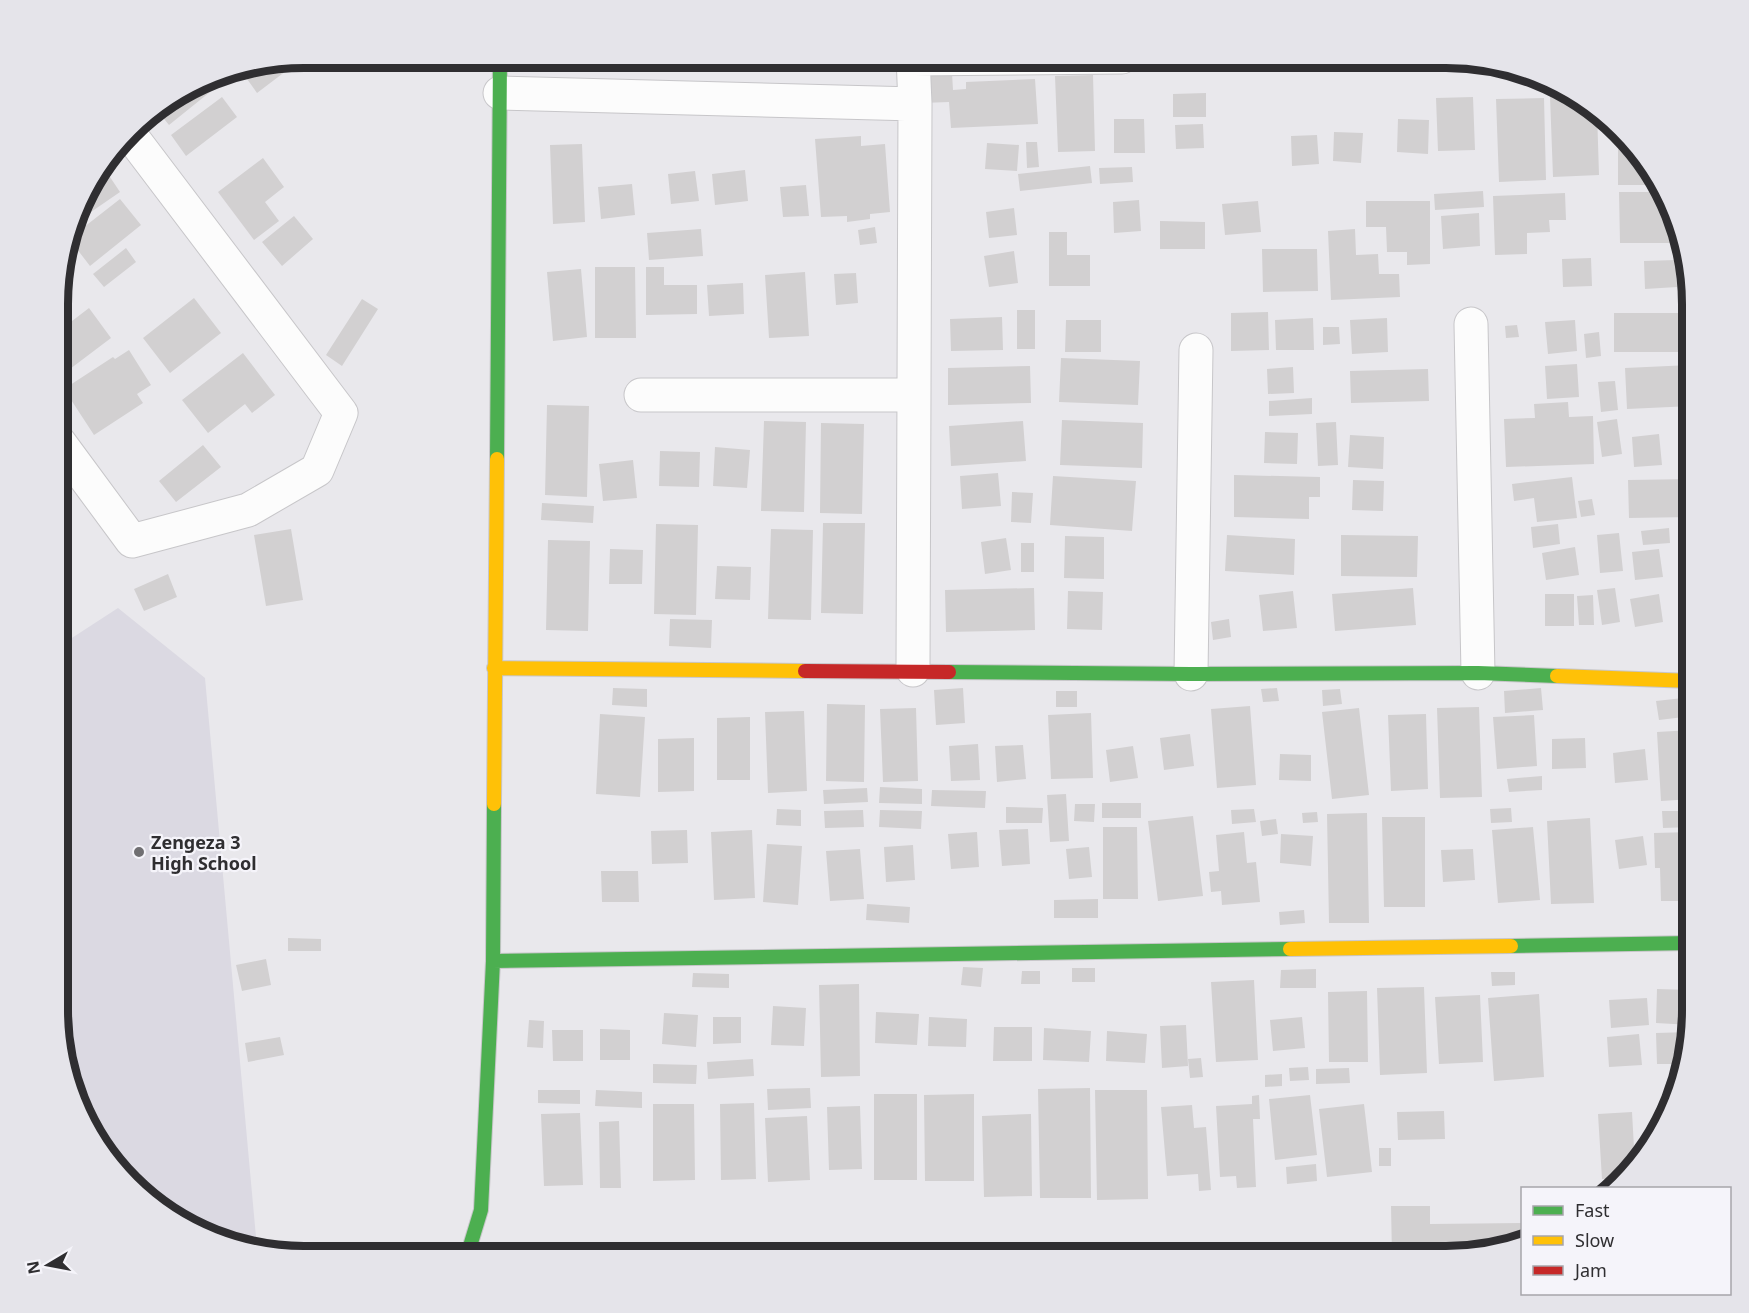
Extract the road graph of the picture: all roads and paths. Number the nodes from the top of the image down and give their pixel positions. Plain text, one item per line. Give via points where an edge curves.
1 (500, 68) edge
2 (913, 68) edge
3 (500, 93) junction
4 (915, 104) junction
5 (134, 140) edge
6 (1472, 324) dead end
7 (1196, 350) dead end
8 (640, 395) dead end
9 (913, 395) junction
10 (68, 453) edge
11 (494, 668) junction
12 (913, 670) junction
13 (1478, 673) junction
14 (1191, 674) junction
15 (1682, 681) edge
16 (1682, 943) edge
17 (493, 961) junction
18 (470, 1246) edge

1 - 3 street
2 - 4 street
3 - 4 street
3 - 11 street
4 - 9 street
5 - 10 street via 340,413 317,470 248,510 132,541
6 - 13 street
7 - 14 street
8 - 9 street
9 - 12 street
11 - 12 street
11 - 17 street
12 - 14 street
13 - 14 street
13 - 15 street
16 - 17 street
17 - 18 street via 481,1210

